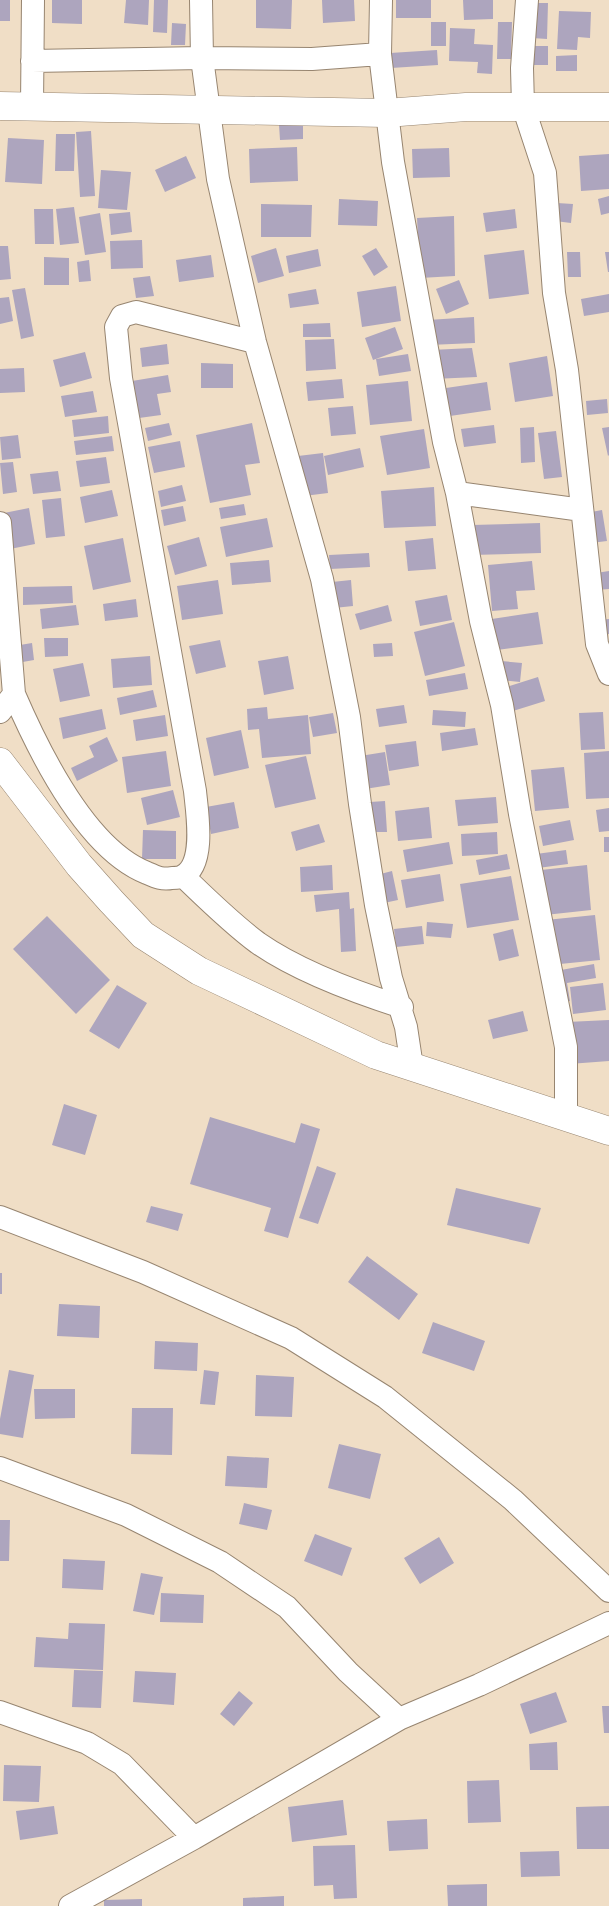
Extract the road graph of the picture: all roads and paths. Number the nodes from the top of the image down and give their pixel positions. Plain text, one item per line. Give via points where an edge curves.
1 (33, 0) edge
2 (201, 0) edge
3 (381, 0) edge
4 (527, 0) edge
5 (380, 54) junction
6 (202, 58) junction
7 (32, 61) junction
8 (0, 106) edge
9 (32, 106) junction
10 (523, 106) junction
11 (609, 107) edge
12 (207, 109) junction
13 (386, 113) junction
14 (255, 342) junction
15 (457, 493) junction
16 (582, 510) junction
17 (0, 523) edge
18 (609, 674) edge
19 (14, 694) junction
20 (0, 712) edge
21 (0, 762) edge
22 (183, 876) junction
23 (391, 978) junction
24 (354, 991) junction
25 (402, 1007) junction
26 (412, 1066) junction
27 (566, 1118) junction
28 (609, 1131) edge
29 (0, 1217) edge
30 (0, 1468) edge
31 (609, 1591) edge
32 (609, 1623) edge
33 (0, 1712) edge
34 (399, 1719) junction
35 (194, 1838) junction
36 (70, 1906) edge

1 - 7 street
2 - 6 street
3 - 5 street
4 - 10 street
5 - 6 street via 312,59
5 - 13 street
6 - 7 street
6 - 12 street
7 - 9 street
8 - 9 street
9 - 12 street
10 - 11 street
10 - 13 street
10 - 16 street via 545,172 554,293 567,370
12 - 13 street
12 - 14 street via 218,179
13 - 15 street via 411,268
14 - 22 street via 136,312 122,316 116,327 121,378 195,791 198,846 195,865
14 - 23 street via 322,579 349,718 360,804
15 - 16 street
15 - 27 street via 481,621 502,705 566,1046
16 - 18 street via 597,644
17 - 19 street
19 - 20 street
19 - 22 street via 31,733 62,788 102,842 132,868 163,880
21 - 26 street via 79,865 143,935 199,971 334,1037
22 - 24 street via 260,944
23 - 24 street
23 - 25 street
24 - 25 street
25 - 26 street
26 - 27 street
27 - 28 street
29 - 31 street via 143,1272 291,1338 385,1397 513,1500
30 - 34 street via 126,1515 220,1562 287,1607 348,1672
32 - 34 street
33 - 35 street via 87,1743 122,1764
34 - 35 street
35 - 36 street

